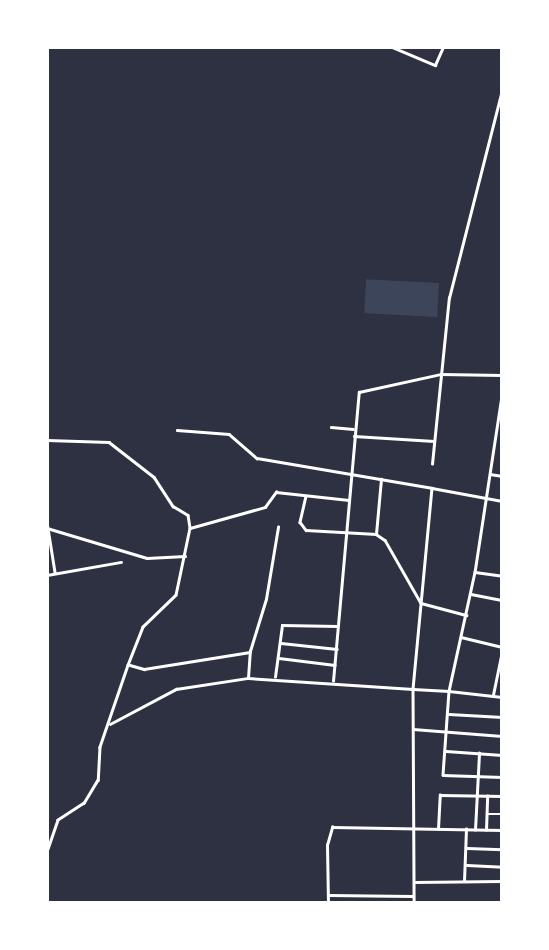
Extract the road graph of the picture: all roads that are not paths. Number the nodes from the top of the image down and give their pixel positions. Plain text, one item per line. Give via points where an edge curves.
1 (392, 47) edge
2 (443, 47) edge
3 (502, 90) edge
4 (47, 200) edge
5 (47, 233) edge
6 (47, 327) edge
7 (48, 335) edge
8 (47, 366) edge
9 (441, 374) junction
10 (502, 375) edge
11 (502, 396) edge
12 (501, 403) edge
13 (331, 427) dead end
14 (499, 427) edge
15 (353, 429) junction
16 (177, 430) dead end
17 (353, 436) junction
18 (47, 440) edge
19 (434, 441) junction
20 (494, 450) junction
21 (502, 451) edge
22 (432, 464) dead end
23 (349, 473) junction
24 (490, 474) junction
25 (502, 476) edge
26 (381, 479) junction
27 (432, 488) junction
28 (306, 496) junction
29 (486, 499) junction
30 (349, 500) junction
31 (502, 502) edge
32 (47, 522) edge
33 (278, 527) dead end
34 (48, 528) edge
35 (190, 528) junction
36 (345, 534) junction
37 (376, 534) junction
38 (185, 556) junction
39 (121, 562) dead end
40 (55, 572) junction
41 (475, 572) junction
42 (47, 575) edge
43 (502, 576) edge
44 (471, 594) junction
45 (502, 600) edge
46 (421, 603) junction
47 (466, 615) junction
48 (339, 626) junction
49 (461, 637) junction
50 (280, 643) junction
51 (337, 649) junction
52 (502, 649) edge
53 (250, 652) junction
54 (278, 658) junction
55 (335, 664) junction
56 (128, 665) junction
57 (275, 677) junction
58 (248, 678) junction
59 (332, 681) junction
60 (413, 689) junction
61 (449, 691) junction
62 (493, 696) junction
63 (502, 697) edge
64 (447, 714) junction
65 (502, 717) edge
66 (109, 724) junction
67 (413, 729) junction
68 (446, 733) junction
69 (502, 736) edge
70 (445, 751) junction
71 (479, 753) junction
72 (502, 755) edge
73 (478, 776) junction
74 (502, 777) edge
75 (477, 796) junction
76 (487, 796) junction
77 (502, 796) edge
78 (486, 814) junction
79 (502, 814) edge
80 (414, 827) junction
81 (438, 828) junction
82 (466, 829) junction
83 (475, 830) junction
84 (486, 830) junction
85 (502, 830) edge
86 (466, 848) junction
87 (502, 849) edge
88 (47, 852) edge
89 (465, 865) junction
90 (502, 867) edge
91 (464, 881) junction
92 (502, 881) edge
93 (413, 882) junction
94 (328, 895) junction
95 (412, 896) junction
96 (414, 902) edge
97 (467, 902) edge
98 (502, 902) edge
99 (328, 903) edge

1 - 2 street via 435,65
3 - 9 street via 455,269
4 - 5 street
6 - 7 street
7 - 8 street
9 - 10 street
9 - 15 street via 359,392
9 - 19 street
11 - 12 street
12 - 14 street
13 - 15 street
14 - 20 street
15 - 17 street
16 - 23 street via 229,434 257,458
17 - 19 street
17 - 23 street
18 - 35 street via 109,442 154,477 173,506 188,515
19 - 22 street
20 - 21 street
20 - 24 street
23 - 26 street
23 - 30 street
24 - 25 street
24 - 29 street
26 - 27 street
26 - 37 street
27 - 29 street
27 - 46 street
28 - 30 street
28 - 35 street via 276,492 265,507
28 - 36 street via 302,528
29 - 31 street
29 - 41 street
30 - 36 street
32 - 34 street
33 - 53 street
34 - 38 street via 147,558
34 - 40 street
35 - 38 street
36 - 37 street
36 - 48 street
37 - 46 street via 385,540
38 - 56 street via 176,595 143,626
39 - 40 street
40 - 42 street
41 - 43 street
41 - 44 street
44 - 45 street
44 - 47 street
46 - 47 street
46 - 60 street
47 - 49 street
48 - 50 street via 282,625
48 - 51 street
49 - 52 street
49 - 61 street
50 - 51 street
50 - 54 street
51 - 55 street
52 - 62 street
53 - 56 street via 144,669
53 - 58 street
54 - 55 street
54 - 57 street
55 - 59 street
56 - 66 street
57 - 58 street
57 - 59 street
58 - 66 street via 176,689 119,723
59 - 60 street
60 - 61 street
60 - 67 street
61 - 62 street
61 - 64 street
62 - 63 street
64 - 65 street
64 - 68 street
66 - 88 street via 100,747 95,786 84,803 58,820
67 - 68 street
67 - 80 street
68 - 69 street
68 - 70 street
70 - 71 street
70 - 73 street via 443,775
71 - 72 street
71 - 73 street
73 - 74 street
73 - 75 street
75 - 76 street
75 - 81 street via 440,794
75 - 83 street
76 - 77 street
76 - 78 street
78 - 79 street
78 - 84 street
80 - 81 street
80 - 93 street
80 - 94 street via 332,827 327,845
81 - 82 street
82 - 83 street
82 - 86 street
83 - 84 street
84 - 85 street
86 - 87 street
86 - 89 street
89 - 90 street
89 - 91 street
91 - 92 street
91 - 93 street
93 - 95 street
94 - 95 street
94 - 99 street
95 - 96 street
96 - 97 street
97 - 98 street

